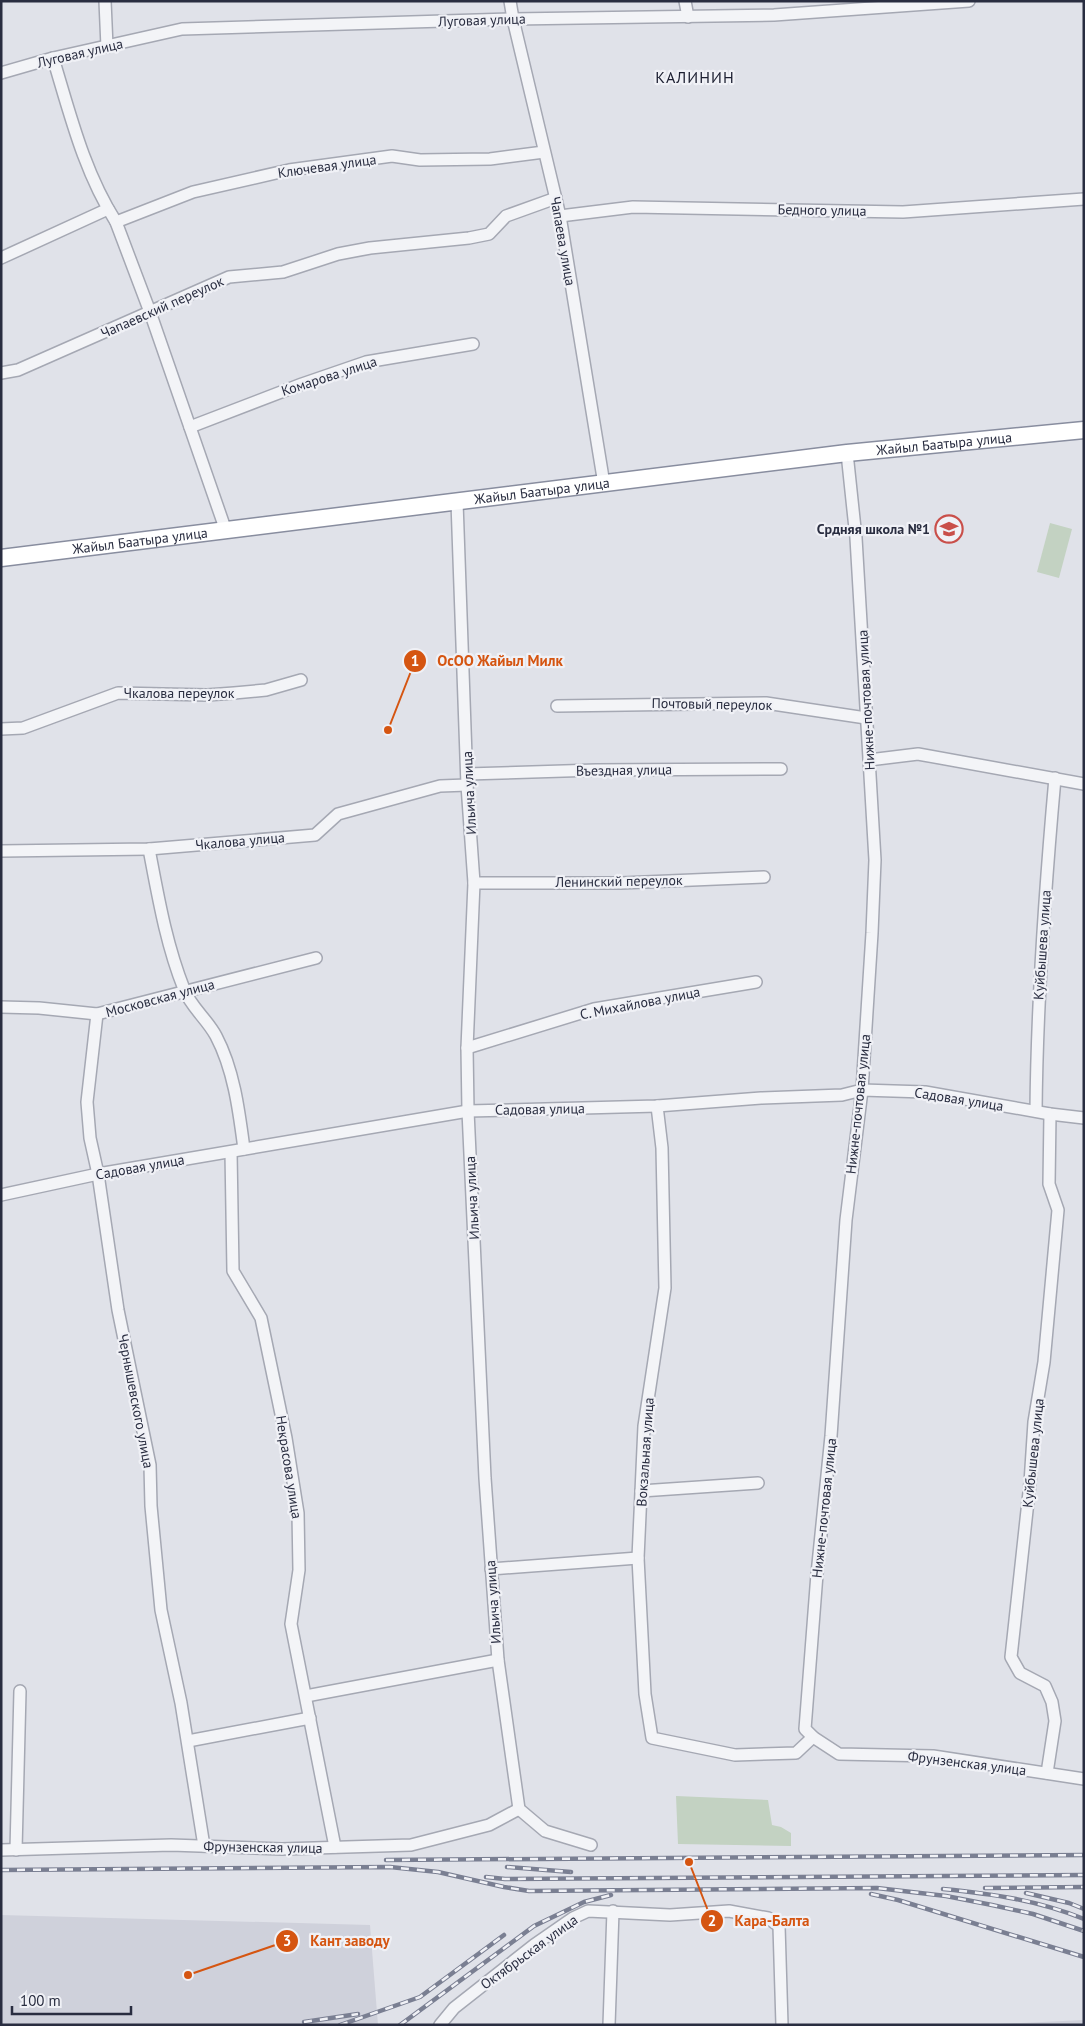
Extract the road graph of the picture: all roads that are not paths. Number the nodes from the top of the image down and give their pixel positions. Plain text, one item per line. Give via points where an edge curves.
1 (105, 1) edge
2 (510, 1) edge
3 (685, 1) edge
4 (968, 1) edge
5 (688, 17) junction
6 (513, 19) junction
7 (107, 47) junction
8 (54, 58) junction
9 (1, 73) edge
10 (544, 152) junction
11 (556, 198) junction
12 (1084, 199) edge
13 (108, 209) junction
14 (560, 216) junction
15 (116, 222) junction
16 (1, 258) edge
17 (150, 312) junction
18 (473, 344) dead end
19 (1, 373) edge
20 (190, 427) junction
21 (1084, 430) edge
22 (848, 460) junction
23 (604, 484) junction
24 (457, 502) junction
25 (226, 531) junction
26 (1, 558) edge
27 (301, 680) dead end
28 (557, 706) dead end
29 (866, 718) junction
30 (1, 729) edge
31 (869, 760) junction
32 (781, 769) dead end
33 (1055, 778) junction
34 (467, 779) junction
35 (1084, 784) edge
36 (149, 848) junction
37 (1, 851) edge
38 (764, 877) dead end
39 (474, 883) junction
40 (316, 958) dead end
41 (756, 982) dead end
42 (184, 990) junction
43 (1, 1007) edge
44 (96, 1014) junction
45 (467, 1048) junction
46 (862, 1090) junction
47 (657, 1106) junction
48 (468, 1111) junction
49 (1036, 1111) junction
50 (1050, 1114) junction
51 (1084, 1118) edge
52 (244, 1149) junction
53 (231, 1152) junction
54 (98, 1174) junction
55 (1, 1195) edge
56 (758, 1483) dead end
57 (641, 1491) junction
58 (638, 1558) junction
59 (491, 1569) junction
60 (498, 1660) junction
61 (20, 1691) dead end
62 (306, 1696) junction
63 (310, 1718) junction
64 (812, 1738) junction
65 (188, 1741) junction
66 (1047, 1773) junction
67 (1084, 1779) edge
68 (519, 1809) junction
69 (592, 1845) dead end
70 (204, 1846) junction
71 (335, 1847) junction
72 (1, 1850) edge
73 (16, 1850) junction
74 (612, 1911) junction
75 (440, 2025) edge
76 (609, 2025) edge
77 (782, 2025) edge

1 - 7 street
2 - 6 street, Чапаева улица
3 - 5 street
4 - 5 street, Луговая улица via 774,15
5 - 6 street, Луговая улица
6 - 7 street, Луговая улица via 182,30
6 - 10 street, Чапаева улица
7 - 8 street, Луговая улица
8 - 9 street, Луговая улица
8 - 13 street via 79,147
10 - 11 street, Чапаева улица
10 - 15 street, Ключевая улица via 490,158 420,160 392,156 289,170 193,192
11 - 14 street, Чапаева улица
11 - 17 street, Чапаевский переулок via 506,216 489,234 370,248 338,254 283,272 229,277
12 - 14 street, Бедного улица via 903,212 632,207
13 - 15 street
13 - 16 street
14 - 23 street, Чапаева улица
15 - 17 street
17 - 19 street, Чапаевский переулок via 18,370
17 - 20 street
18 - 20 street, Комарова улица via 366,362
20 - 25 street
21 - 22 highway, Жайыл Баатыра улица
22 - 23 highway, Жайыл Баатыра улица
22 - 29 street, Нижне-почтовая улица via 856,538
23 - 24 highway, Жайыл Баатыра улица
24 - 25 highway, Жайыл Баатыра улица
24 - 34 street, Ильича улица
25 - 26 highway, Жайыл Баатыра улица
27 - 30 street, Чкалова переулок via 266,690 225,694 118,693 22,728
28 - 29 street, Почтовый переулок via 766,703
29 - 31 street, Нижне-почтовая улица
31 - 33 street via 918,754
31 - 46 street, Нижне-почтовая улица via 875,860
32 - 34 street, Въездная улица
33 - 35 street
33 - 49 street, Куйбышева улица via 1041,950
34 - 36 street, Чкалова улица via 338,814 315,835
34 - 39 street, Ильича улица
36 - 37 street, Чкалова улица
36 - 42 street via 165,932
38 - 39 street, Ленинский переулок via 621,883
39 - 45 street, Ильича улица
40 - 42 street, Московская улица
41 - 45 street, С. Михайлова улица via 594,1008
42 - 44 street, Московская улица
42 - 52 street via 216,1036 233,1080
43 - 44 street, Московская улица
44 - 54 street, Чернышевского улица via 87,1102
45 - 48 street, Ильича улица
46 - 47 street, Садовая улица via 842,1096
46 - 49 street, Садовая улица via 925,1092
46 - 64 street, Нижне-почтовая улица via 846,1220 805,1729
47 - 48 street, Садовая улица
47 - 57 street, Вокзальная улица via 662,1148 665,1288 644,1426
48 - 52 street, Садовая улица
48 - 59 street, Ильича улица
49 - 50 street, Садовая улица
50 - 51 street, Садовая улица
50 - 66 street, Куйбышева улица via 1049,1184 1058,1210 1011,1657 1020,1673 1045,1686 1052,1702 1055,1721
52 - 53 street, Садовая улица
53 - 54 street, Садовая улица
53 - 62 street, Некрасова улица via 233,1271 261,1318 298,1514 299,1570 291,1624
54 - 55 street, Садовая улица
54 - 65 street, Чернышевского улица via 118,1310 150,1465 161,1610
56 - 57 street
57 - 58 street, Вокзальная улица
58 - 59 street
58 - 64 street, Вокзальная улица via 645,1694 652,1738 735,1755 796,1753
59 - 60 street, Ильича улица
60 - 62 street
60 - 68 street, Ильича улица
61 - 73 street
62 - 63 street, Некрасова улица
63 - 65 street
63 - 71 street, Некрасова улица
64 - 66 street, Фрунзенская улица via 839,1754 932,1756
65 - 70 street, Чернышевского улица
66 - 67 street, Фрунзенская улица
68 - 69 street via 545,1831
68 - 71 street, Фрунзенская улица via 489,1825 411,1845
70 - 71 street, Фрунзенская улица
70 - 73 street, Фрунзенская улица
72 - 73 street, Фрунзенская улица
74 - 75 street, Октябрьская улица via 588,1911 573,1918 454,2008
74 - 76 street
74 - 77 street, Октябрьская улица via 670,1915 729,1912 768,1918 779,1926

